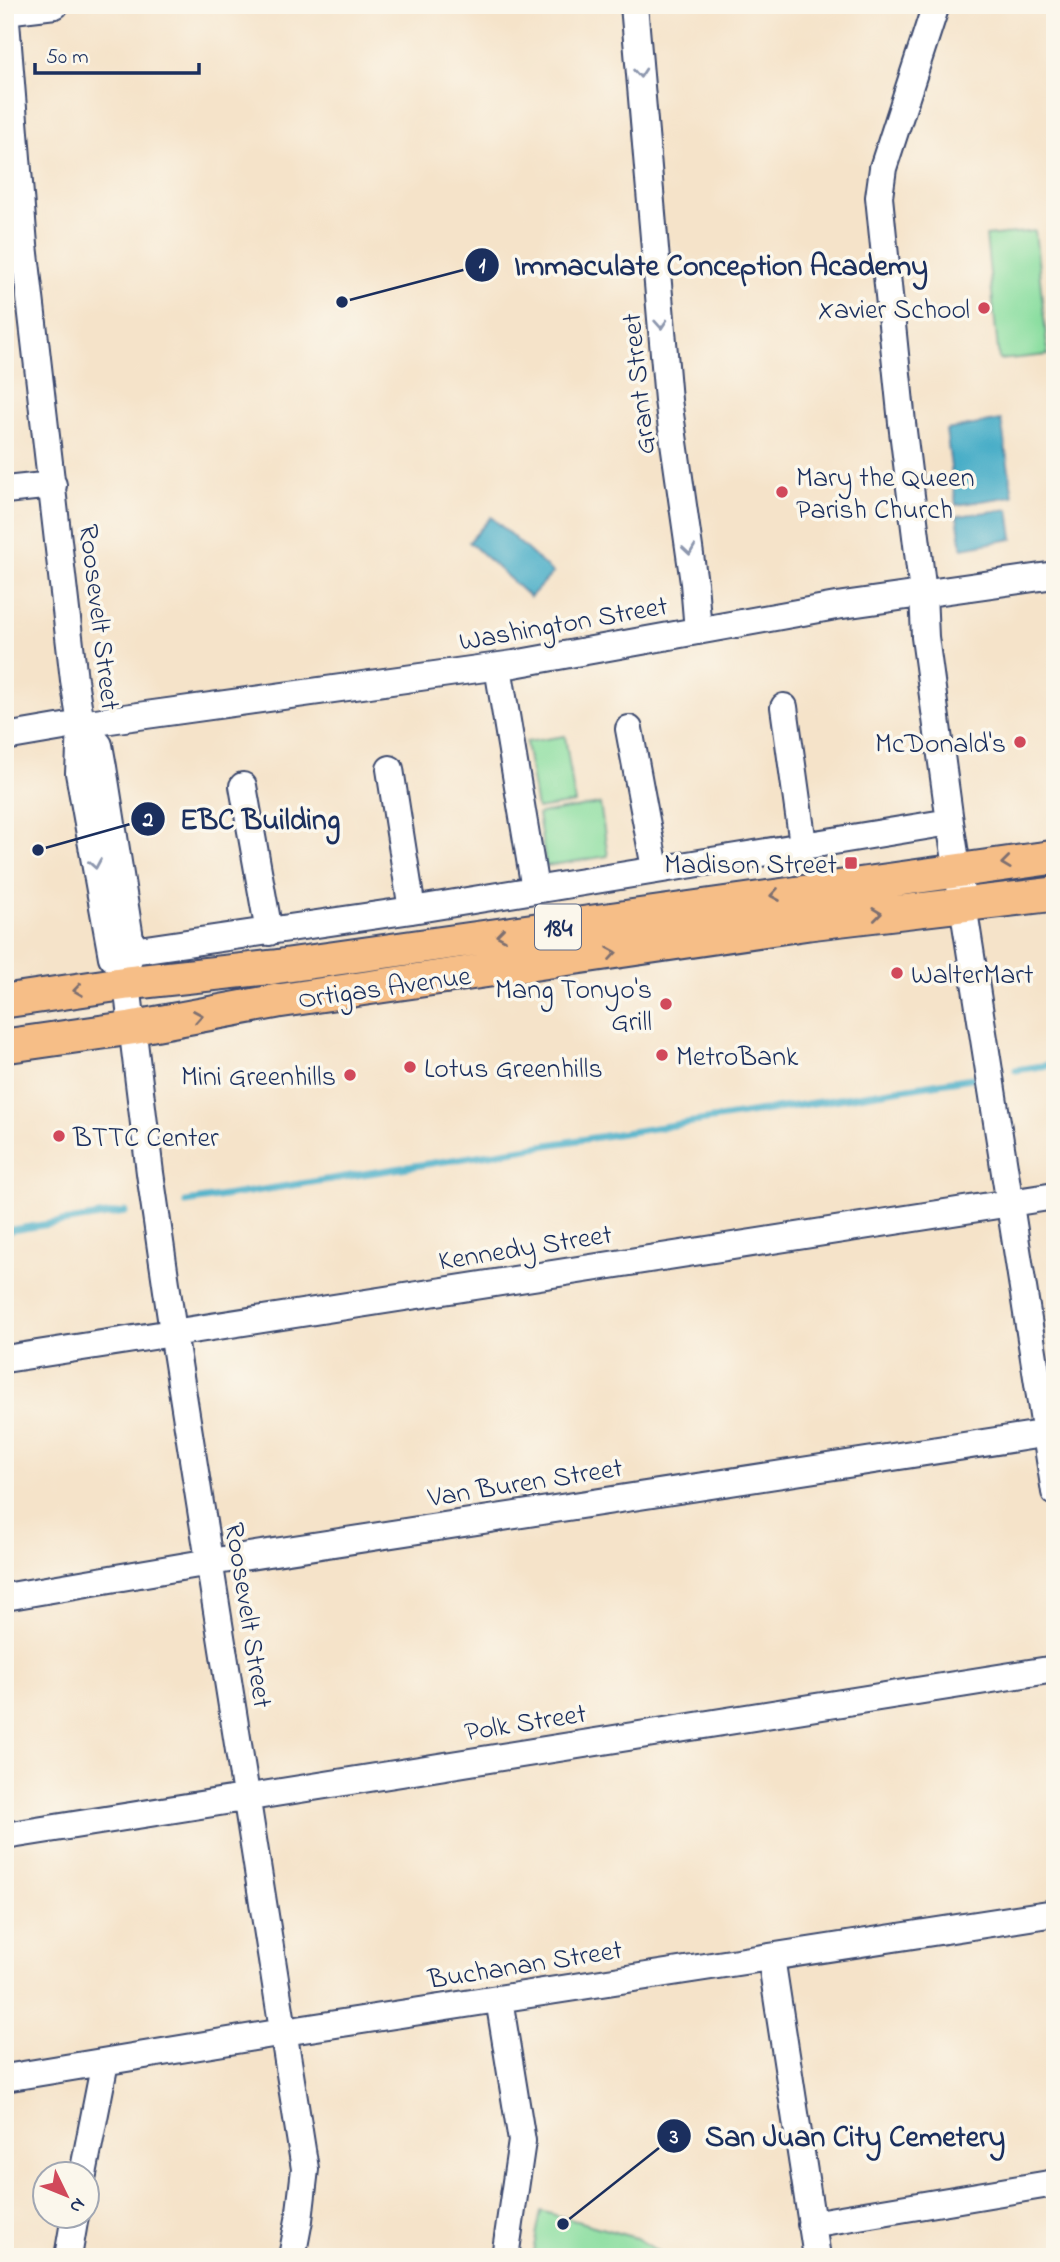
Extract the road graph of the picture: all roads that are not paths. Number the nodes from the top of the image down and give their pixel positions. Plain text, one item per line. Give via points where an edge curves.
1 (55, 5) edge
2 (634, 5) edge
3 (936, 5) edge
4 (5, 11) edge
5 (15, 246) edge
6 (53, 485) junction
7 (5, 491) edge
8 (1055, 575) edge
9 (923, 593) junction
10 (698, 631) junction
11 (498, 667) junction
12 (783, 707) dead end
13 (81, 724) junction
14 (629, 729) dead end
15 (5, 737) edge
16 (390, 769) dead end
17 (243, 786) dead end
18 (950, 822) junction
19 (803, 844) junction
20 (1055, 857) edge
21 (655, 868) junction
22 (957, 869) junction
23 (535, 889) junction
24 (1055, 894) edge
25 (963, 903) junction
26 (412, 910) junction
27 (269, 932) junction
28 (128, 967) junction
29 (13, 997) edge
30 (131, 1027) junction
31 (5, 1046) edge
32 (1055, 1196) edge
33 (1010, 1203) junction
34 (173, 1332) junction
35 (5, 1359) edge
36 (1050, 1433) edge
37 (1055, 1492) edge
38 (210, 1562) junction
39 (5, 1597) edge
40 (1055, 1669) edge
41 (246, 1797) junction
42 (5, 1836) edge
43 (1055, 1913) edge
44 (771, 1957) junction
45 (499, 1999) junction
46 (284, 2032) junction
47 (105, 2062) junction
48 (5, 2078) edge
49 (86, 2160) edge
50 (1055, 2183) edge
51 (811, 2224) junction
52 (73, 2230) edge
53 (68, 2257) edge
54 (292, 2257) edge
55 (505, 2257) edge
56 (817, 2257) edge

1 - 4 street
2 -> 10 street, Grant Street via 668,400
3 - 9 street via 883,167 879,197
4 - 5 street, Roosevelt Street
5 - 6 street, Roosevelt Street
6 - 7 street
6 - 13 street, Roosevelt Street
8 - 9 street, Washington Street
9 - 10 street, Washington Street
9 - 18 street
10 - 11 street, Washington Street
11 - 13 street, Washington Street
11 - 23 street
12 - 19 street
13 - 15 street, Washington Street
13 - 28 street, Roosevelt Street via 99,745 91,770
14 - 21 street
16 - 26 street
17 - 27 street
18 - 19 street
18 - 22 street
19 - 21 street
20 -> 22 main road, Ortigas Avenue / 184
21 - 23 street
22 - 25 street
22 -> 28 main road, Ortigas Avenue / 184 via 274,967
23 - 26 street
24 - 25 main road, Ortigas Avenue / 184
30 -> 25 main road, Ortigas Avenue / 184 via 278,1001
25 - 33 street
26 - 27 street
27 - 28 street
28 -> 29 main road, Ortigas Avenue / 184
28 - 30 street, Roosevelt Street
30 - 31 main road, Ortigas Avenue / 184
30 - 34 street, Roosevelt Street
32 - 33 street, Kennedy Street
33 - 34 street, Kennedy Street
33 - 36 street
34 - 35 street, Kennedy Street
34 - 38 street, Roosevelt Street
36 - 37 street
36 - 38 street, Van Buren Street
38 - 39 street, Van Buren Street
38 - 41 street, Roosevelt Street
40 - 41 street, Polk Street
41 - 42 street, Polk Street
41 - 46 street, Roosevelt Street
43 - 44 street, Buchanan Street
44 - 45 street, Buchanan Street
44 - 51 street
45 - 46 street, Buchanan Street
45 - 55 street via 522,2141
46 - 47 street, Buchanan Street
46 - 54 street, Roosevelt Street via 304,2168
47 - 48 street, Buchanan Street
47 - 49 street
50 - 51 street
51 - 56 street
52 - 53 street

